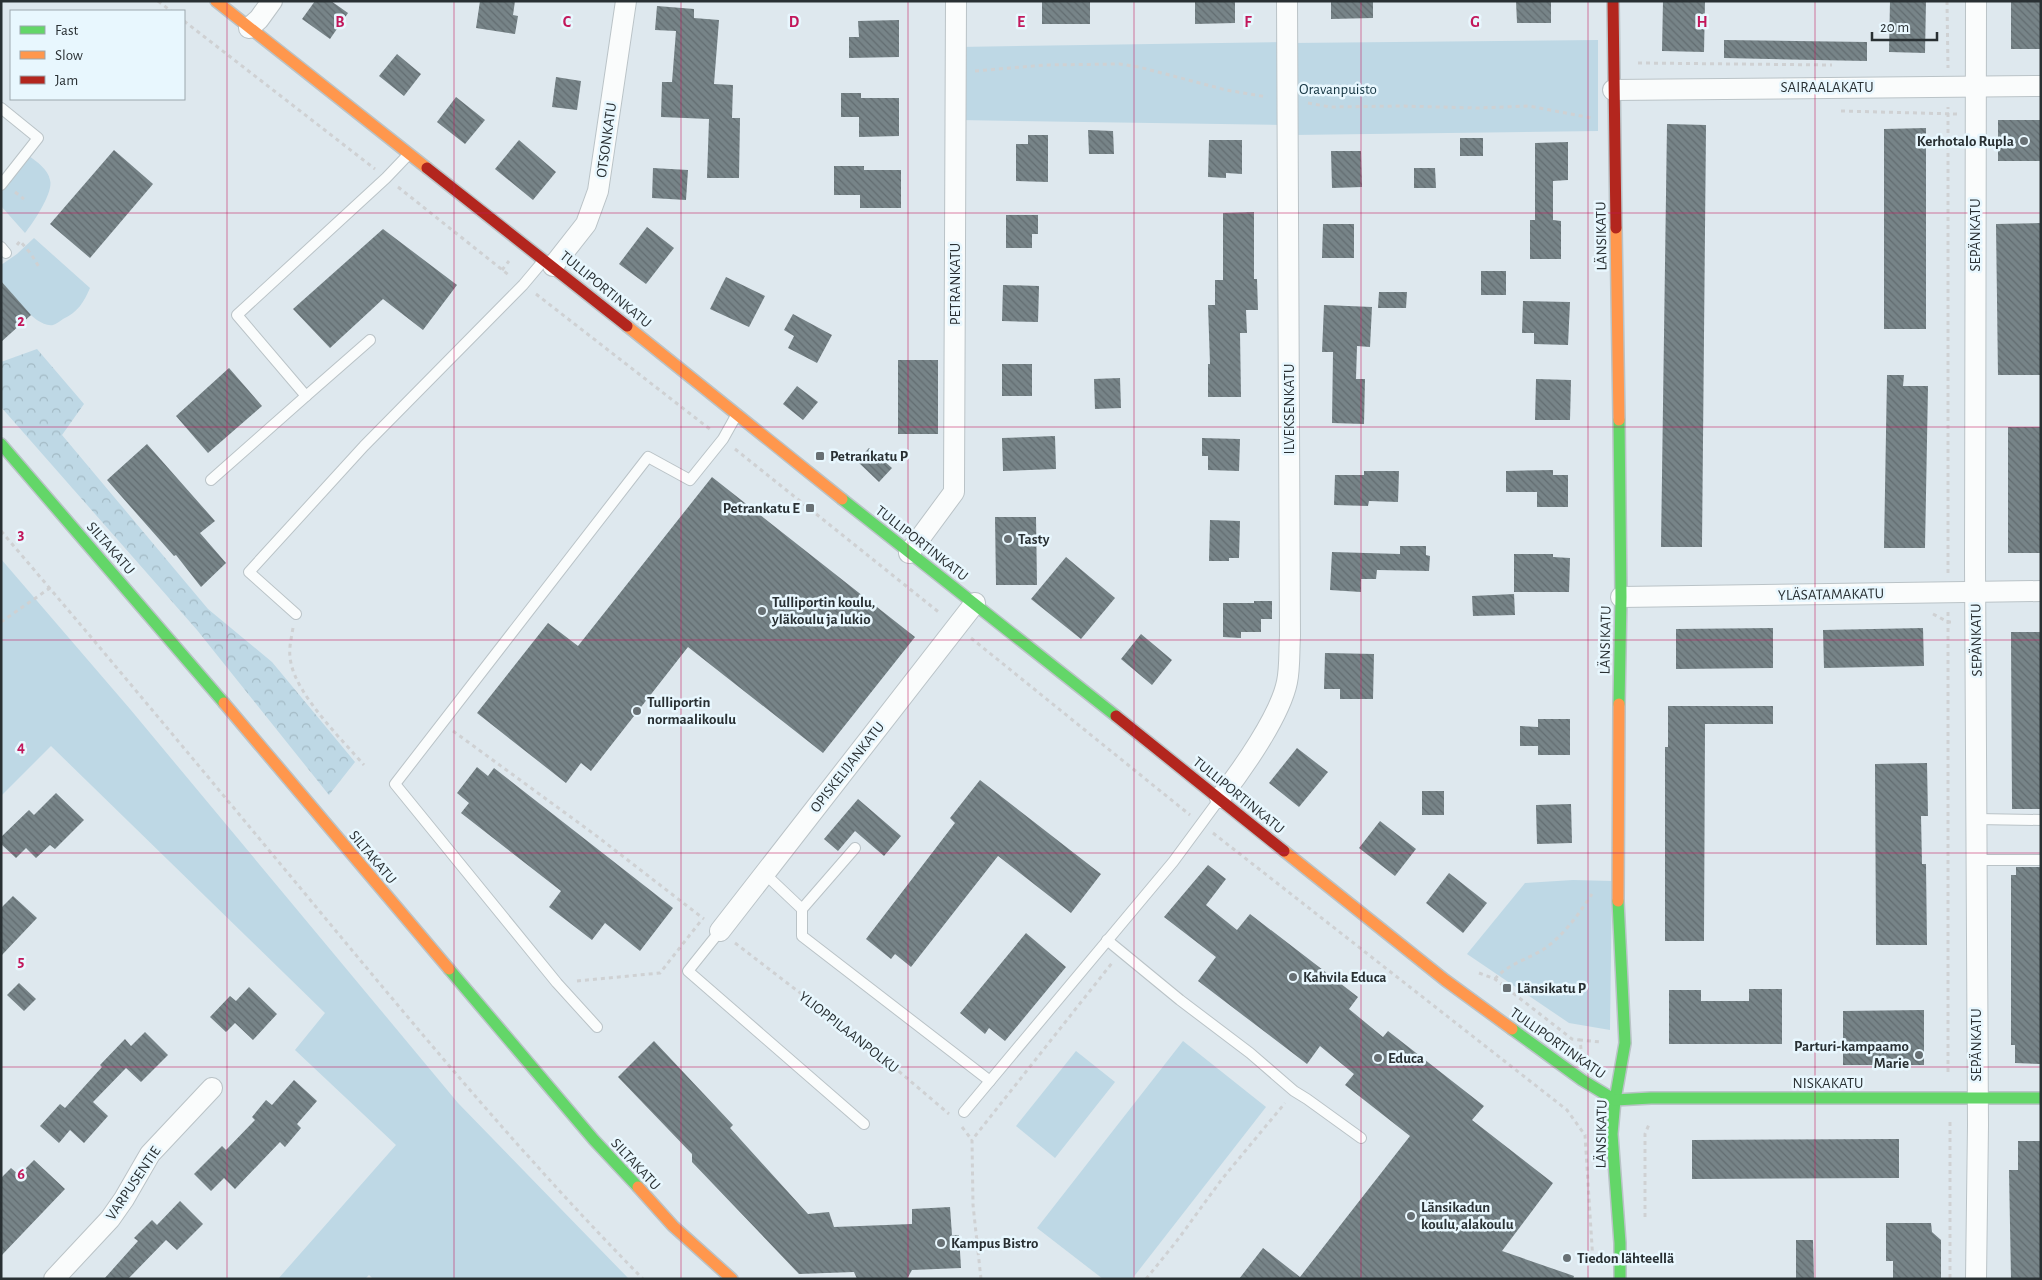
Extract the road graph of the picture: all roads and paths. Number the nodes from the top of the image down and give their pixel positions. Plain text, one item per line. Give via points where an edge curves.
1 (158, 1) edge
2 (216, 1) edge
3 (272, 1) edge
4 (626, 1) edge
5 (956, 1) edge
6 (1287, 1) edge
7 (1613, 1) edge
8 (1947, 1) edge
9 (1976, 1) edge
10 (170, 10) edge
11 (185, 22) edge
12 (249, 28) junction
13 (1636, 63) dead end
14 (1841, 65) dead end
15 (957, 72) junction
16 (1948, 86) junction
17 (1976, 86) junction
18 (2041, 86) edge
19 (1613, 90) junction
20 (1287, 100) junction
21 (1, 108) edge
22 (1594, 119) dead end
23 (409, 154) junction
24 (386, 178) junction
25 (1, 185) edge
26 (549, 262) junction
27 (523, 285) junction
28 (370, 340) dead end
29 (306, 396) junction
30 (737, 413) junction
31 (723, 440) junction
32 (1, 444) edge
33 (211, 480) dead end
34 (1, 531) edge
35 (909, 553) junction
36 (50, 588) junction
37 (1976, 591) junction
38 (1948, 592) junction
39 (2041, 592) edge
40 (1621, 598) junction
41 (975, 603) junction
42 (296, 614) joint
43 (1, 622) edge
44 (956, 626) junction
45 (442, 722) junction
46 (364, 765) dead end
47 (1227, 804) junction
48 (1977, 819) junction
49 (2041, 820) edge
50 (1201, 824) junction
51 (1214, 834) junction
52 (1208, 842) dead end
53 (855, 848) dead end
54 (1976, 860) junction
55 (2041, 860) edge
56 (764, 873) junction
57 (1597, 888) dead end
58 (802, 909) junction
59 (709, 911) dead end
60 (703, 918) junction
61 (720, 932) junction
62 (1107, 940) junction
63 (1121, 952) junction
64 (558, 983) junction
65 (597, 1026) dead end
66 (1580, 1040) dead end
67 (990, 1081) junction
68 (212, 1088) dead end
69 (1294, 1091) junction
70 (1949, 1098) junction
71 (1977, 1098) junction
72 (2041, 1098) edge
73 (1615, 1100) junction
74 (964, 1112) dead end
75 (950, 1114) dead end
76 (957, 1121) dead end
77 (864, 1124) dead end
78 (1360, 1138) dead end
79 (972, 1140) junction
80 (1594, 1269) dead end
81 (54, 1279) edge
82 (643, 1279) edge
83 (732, 1279) edge
84 (982, 1279) edge
85 (1146, 1279) edge
86 (1620, 1279) edge
87 (1950, 1279) edge
88 (1976, 1279) edge

1 - 10 path
2 - 12 street, TULLIPORTINKATU
3 - 12 street
4 - 26 street, OTSONKATU via 598,191 586,224
5 - 15 street, PETRANKATU
6 - 20 street, ILVEKSENKATU
7 - 19 street, LÄNSIKATU
8 - 16 path
9 - 17 street, SEPÄNKATU
11 - 24 path
12 - 23 street, TULLIPORTINKATU
13 - 14 path
15 - 20 path via 1045,65 1120,64 1226,90
15 - 35 street, PETRANKATU via 954,492
16 - 17 street, SAIRAALAKATU
16 - 19 street, SAIRAALAKATU
16 - 38 path
17 - 18 street, SAIRAALAKATU
17 - 37 street, SEPÄNKATU
19 - 40 street, LÄNSIKATU
20 - 22 path via 1330,107 1529,106
20 - 47 street, ILVEKSENKATU via 1290,626 1287,682 1275,715 1230,785
21 - 25 lane via 38,138
23 - 24 lane
23 - 26 street, TULLIPORTINKATU
24 - 27 path
24 - 29 lane via 237,315
26 - 27 lane
26 - 30 street, TULLIPORTINKATU
27 - 31 path
27 - 42 lane via 364,446 248,572
28 - 29 lane
29 - 33 lane
30 - 31 lane
30 - 35 street, TULLIPORTINKATU
31 - 44 path
31 - 45 lane via 690,480 648,457
32 - 83 street, SILTAKATU via 594,1140 673,1226
34 - 36 path
35 - 41 street, TULLIPORTINKATU
36 - 43 path
36 - 82 path via 484,1107
37 - 38 street, YLÄSATAMAKATU
37 - 39 street, YLÄSATAMAKATU
37 - 48 street, SEPÄNKATU
38 - 40 street, YLÄSATAMAKATU
38 - 70 path
40 - 73 street, LÄNSIKATU via 1617,876 1624,1043
41 - 44 street, OPISKELIJANKATU
41 - 47 street, TULLIPORTINKATU
42 - 46 path via 290,646 296,679
44 - 50 path
44 - 56 street, OPISKELIJANKATU
45 - 60 path, YLIOPPILAANPOLKU
45 - 64 lane via 395,784
47 - 50 lane
47 - 51 path
47 - 73 street, TULLIPORTINKATU via 1445,980 1582,1080
48 - 49 lane
48 - 54 street, SEPÄNKATU
50 - 51 path
50 - 62 lane
51 - 52 path
51 - 80 path via 1575,1119 1585,1134
53 - 58 lane
54 - 55 lane
54 - 71 street, SEPÄNKATU
56 - 58 lane
56 - 61 street, OPISKELIJANKATU
57 - 66 path via 1576,918 1556,938 1502,971 1495,979 1572,1039
58 - 67 lane via 802,936
59 - 60 path
60 - 61 path, YLIOPPILAANPOLKU
60 - 64 path via 660,973
61 - 75 path, YLIOPPILAANPOLKU
61 - 77 lane via 688,971
62 - 63 lane
62 - 67 lane
63 - 69 lane
63 - 79 path
64 - 65 lane
67 - 74 lane
68 - 81 street, VARPUSENTIE via 150,1154 110,1219
69 - 78 lane
69 - 85 path
70 - 71 street, NISKAKATU
70 - 73 street, NISKAKATU
70 - 87 path
71 - 72 street, NISKAKATU
71 - 88 street, SEPÄNKATU
73 - 86 street, LÄNSIKATU via 1612,1134
76 - 79 path
79 - 84 path via 973,1205

